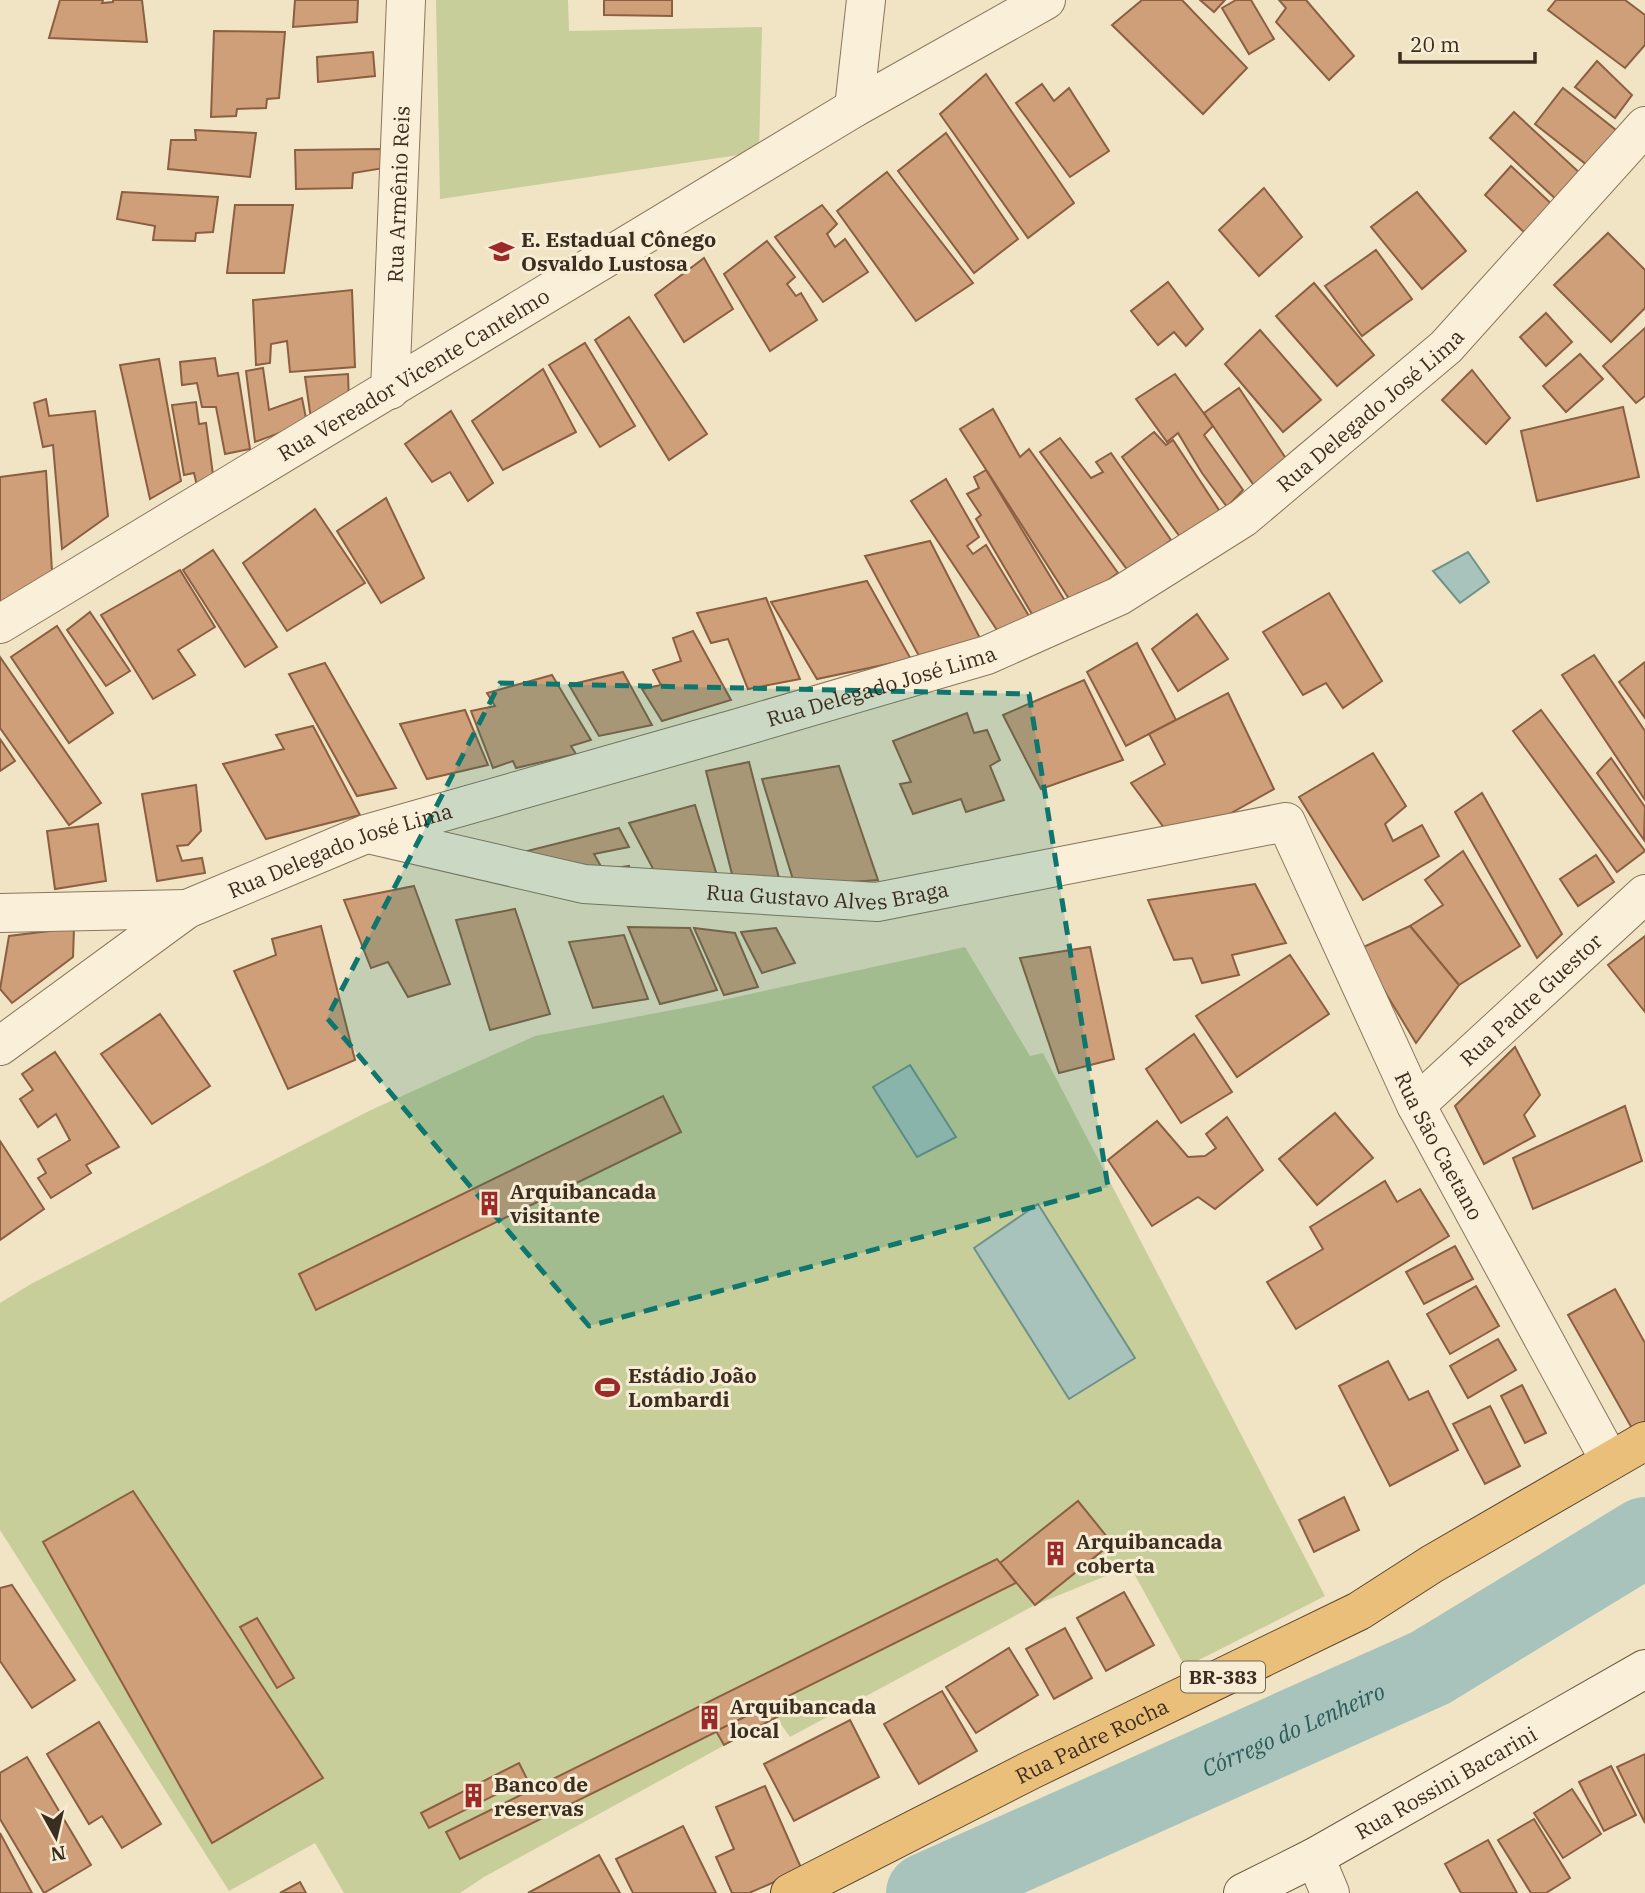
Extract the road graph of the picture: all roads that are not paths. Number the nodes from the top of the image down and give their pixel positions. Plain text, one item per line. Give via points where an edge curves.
1 (406, 0) edge
2 (866, 0) edge
3 (1046, 0) edge
4 (854, 108) junction
5 (1645, 126) edge
6 (390, 390) junction
7 (0, 624) edge
8 (1286, 822) joint
9 (366, 834) junction
10 (1645, 894) edge
11 (187, 909) junction
12 (0, 913) edge
13 (0, 1046) edge
14 (1416, 1105) junction
15 (1645, 1441) edge
16 (1610, 1461) junction
17 (1645, 1669) edge
18 (1315, 1857) junction
19 (790, 1893) edge
20 (1243, 1893) edge
21 (1330, 1893) edge

1 - 6 street, Rua Armênio Reis
2 - 4 street
3 - 4 street, Rua Vereador Vicente Cantelmo
4 - 6 street, Rua Vereador Vicente Cantelmo
5 - 9 street, Rua Delegado José Lima via 1446,347 1243,518 1119,596 987,654
6 - 7 street, Rua Vereador Vicente Cantelmo
8 - 9 street, Rua Gustavo Alves Braga via 877,902 584,884
8 - 14 street, Rua São Caetano
9 - 11 street, Rua Delegado José Lima
10 - 14 street, Rua Padre Guestor
11 - 12 street
11 - 13 street, Rua Delegado José Lima
14 - 16 street, Rua São Caetano
15 - 16 highway, Rua Padre Rocha / BR-383
16 - 19 highway, Rua Padre Rocha / BR-383 via 1359,1611
17 - 18 street, Rua Rossini Bacarini
18 - 20 street, Rua Rossini Bacarini
18 - 21 street

